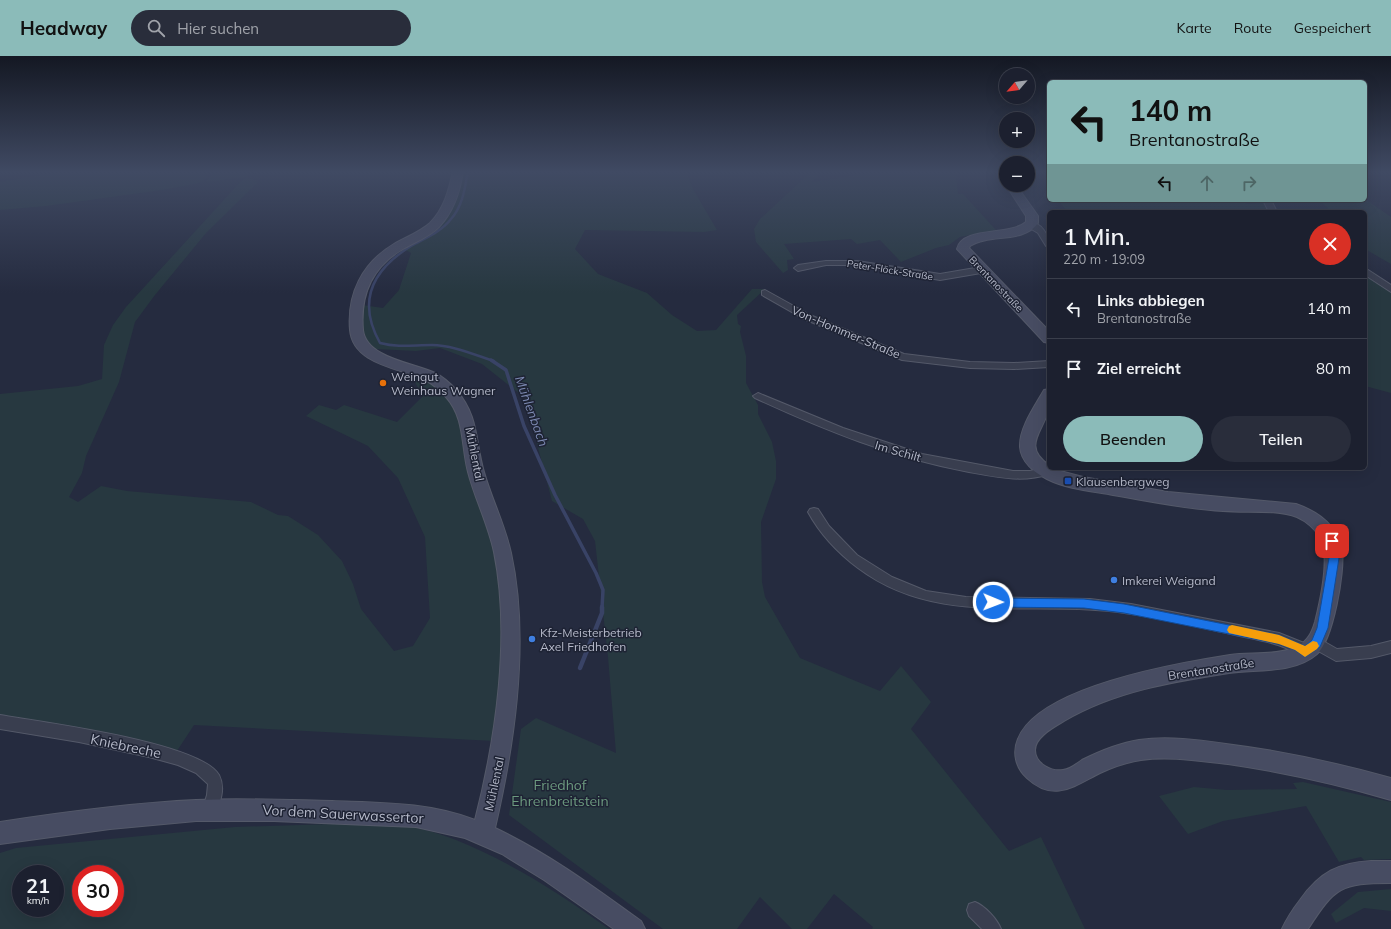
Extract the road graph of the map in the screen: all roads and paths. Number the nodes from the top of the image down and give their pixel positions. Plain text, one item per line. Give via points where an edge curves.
1 (443, 212) edge
2 (1029, 212) edge
3 (1031, 225) junction
4 (1047, 241) edge
5 (798, 268) dead end
6 (981, 270) junction
7 (1367, 272) edge
8 (1391, 289) edge
9 (765, 293) dead end
10 (1047, 337) edge
11 (1047, 364) edge
12 (758, 396) dead end
13 (1047, 399) edge
14 (1046, 471) junction
15 (814, 512) dead end
16 (1391, 647) edge
17 (1310, 648) junction
18 (0, 722) edge
19 (1391, 789) edge
20 (209, 811) junction
21 (0, 833) edge
22 (483, 833) junction
23 (1391, 872) edge
24 (975, 910) dead end
25 (633, 929) edge
26 (993, 929) edge
27 (1294, 929) edge

1 - 22 street, Mühlental via 436,223 421,235 394,250 363,282 358,296 357,335 360,342 373,353 433,378 459,403 469,422 476,471 501,544 508,603 510,676 502,746
2 - 3 street via 1033,220
3 - 4 street via 1041,231
3 - 6 street, Brentanostraße via 1019,230 972,239 964,244 962,246 965,252
5 - 6 street, Peter-Flöck-Straße via 826,263 857,263 940,277
6 - 10 street, Brentanostraße
7 - 8 street
9 - 11 street, Von-Hommer-Straße via 807,317 902,356 970,365
12 - 14 street, Im Schilt via 834,429 906,454 1006,474 1030,476
13 - 14 street via 1028,447 1030,457
14 - 17 street via 1064,479 1164,498 1302,512 1328,534 1334,549 1322,628
15 - 17 street via 830,534 857,561 899,586 924,594 964,602 1112,606 1279,639 1299,647
16 - 17 street via 1371,652 1336,655
17 - 19 street, Brentanostraße via 1286,658 1232,664 1118,687 1073,705 1038,727 1026,743 1024,755 1038,774 1051,781 1062,782 1072,779 1088,768 1141,750 1182,749 1284,762
18 - 20 street, Kniebreche via 131,744 174,756 208,772 213,777 216,792
20 - 21 street, Vor dem Sauerwassertor via 145,814
20 - 22 street, Vor dem Sauerwassertor via 279,810 404,815 446,820
22 - 25 street, Vor dem Sauerwassertor via 545,868
23 - 27 street via 1367,871 1339,876 1316,896
24 - 26 street

